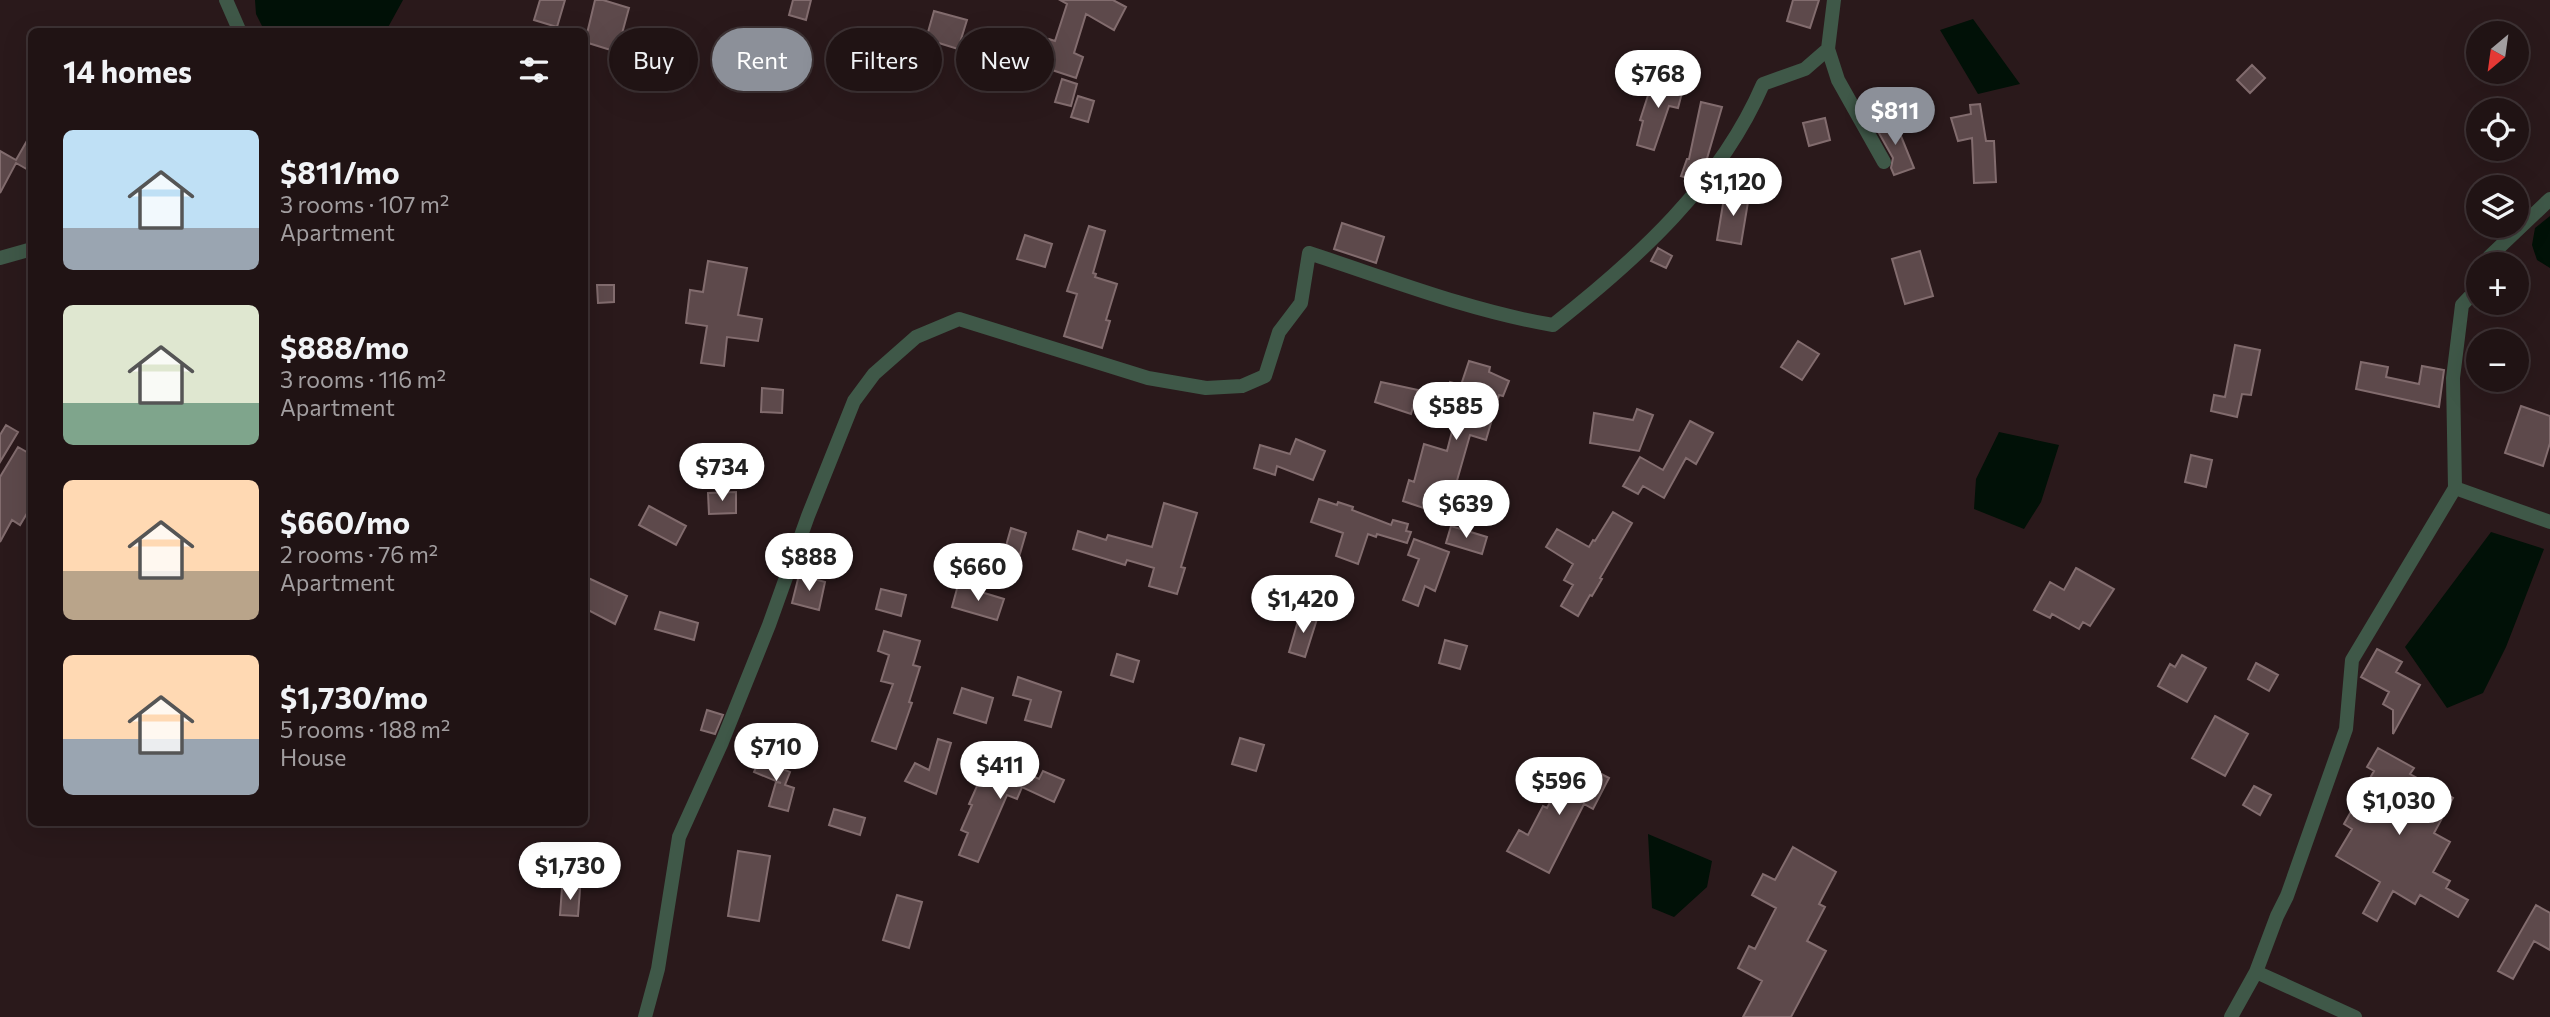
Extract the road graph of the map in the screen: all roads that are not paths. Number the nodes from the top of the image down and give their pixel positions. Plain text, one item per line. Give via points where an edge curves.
1 (226, 0) edge
2 (1834, 0) edge
3 (238, 28) edge
4 (1828, 49) junction
5 (1884, 162) dead end
6 (2550, 199) edge
7 (28, 249) edge
8 (2494, 252) edge
9 (0, 258) edge
10 (2466, 301) edge
11 (2455, 488) junction
12 (2550, 522) edge
13 (2256, 972) junction
14 (645, 1017) edge
15 (2231, 1017) edge
16 (2355, 1017) edge

1 - 3 street
2 - 4 street
4 - 5 street via 1838,80
4 - 14 street via 1805,69 1763,84 1722,159 1684,206 1647,245 1553,325 1465,304 1309,253 1301,303 1279,332 1265,376 1242,386 1206,388 1148,378 959,319 916,337 874,374 853,401 769,625 679,837 658,969
6 - 8 street
7 - 9 street
10 - 11 street via 2453,378
11 - 12 street
11 - 13 street via 2352,660 2346,729
13 - 15 street
13 - 16 street

